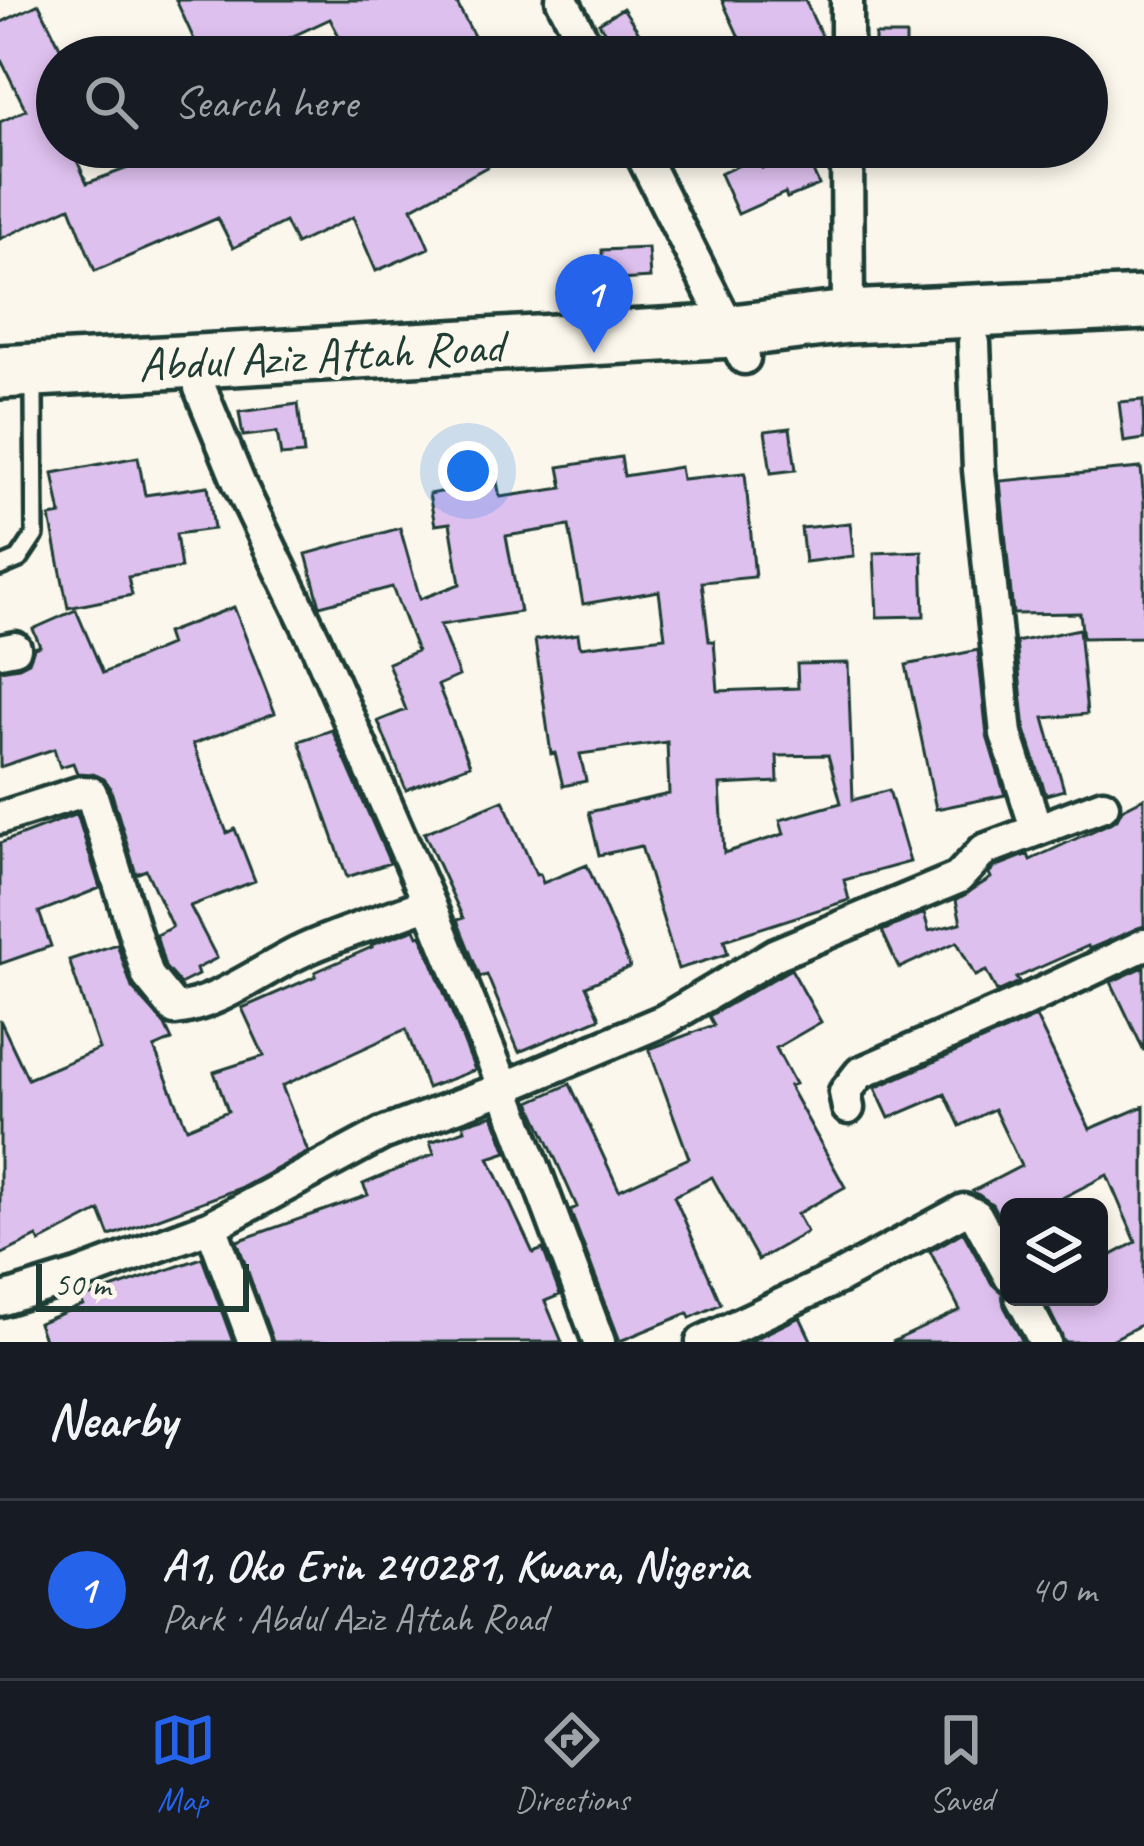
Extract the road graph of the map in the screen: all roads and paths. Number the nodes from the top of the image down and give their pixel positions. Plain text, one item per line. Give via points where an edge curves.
1 (562, 0) edge
2 (847, 0) edge
3 (581, 36) edge
4 (847, 36) edge
5 (649, 168) edge
6 (847, 168) edge
7 (1144, 303) edge
8 (848, 317) junction
9 (1144, 330) edge
10 (974, 343) junction
11 (738, 345) junction
12 (11, 388) edge
13 (200, 388) junction
14 (0, 567) edge
15 (1103, 805) dead end
16 (0, 818) edge
17 (1036, 828) junction
18 (428, 903) junction
19 (1144, 945) edge
20 (503, 1088) junction
21 (848, 1108) dead end
22 (211, 1226) junction
23 (1000, 1259) edge
24 (0, 1300) edge
25 (1026, 1306) edge
26 (254, 1342) edge
27 (599, 1342) edge
28 (702, 1342) edge
29 (1045, 1342) edge

1 - 3 street
2 - 4 street
5 - 11 street
6 - 8 street
7 - 8 highway, Abdul Aziz Attah Road
8 - 11 highway, Abdul Aziz Attah Road
9 - 10 highway, Abdul Aziz Attah Road
10 - 11 highway, Abdul Aziz Attah Road
10 - 17 street via 1006,734
11 - 12 highway, Abdul Aziz Attah Road
11 - 13 highway, Abdul Aziz Attah Road
12 - 13 highway, Abdul Aziz Attah Road
12 - 14 lane via 35,535 19,559
13 - 18 street
15 - 17 street
16 - 18 street via 91,793 148,976 175,1009
17 - 20 street via 984,850 958,878 776,954 665,1020
18 - 20 street
19 - 21 street via 860,1073 844,1092
20 - 22 street via 382,1134
20 - 27 street
22 - 24 street
22 - 26 street
23 - 28 street via 976,1215 964,1210
25 - 29 street

